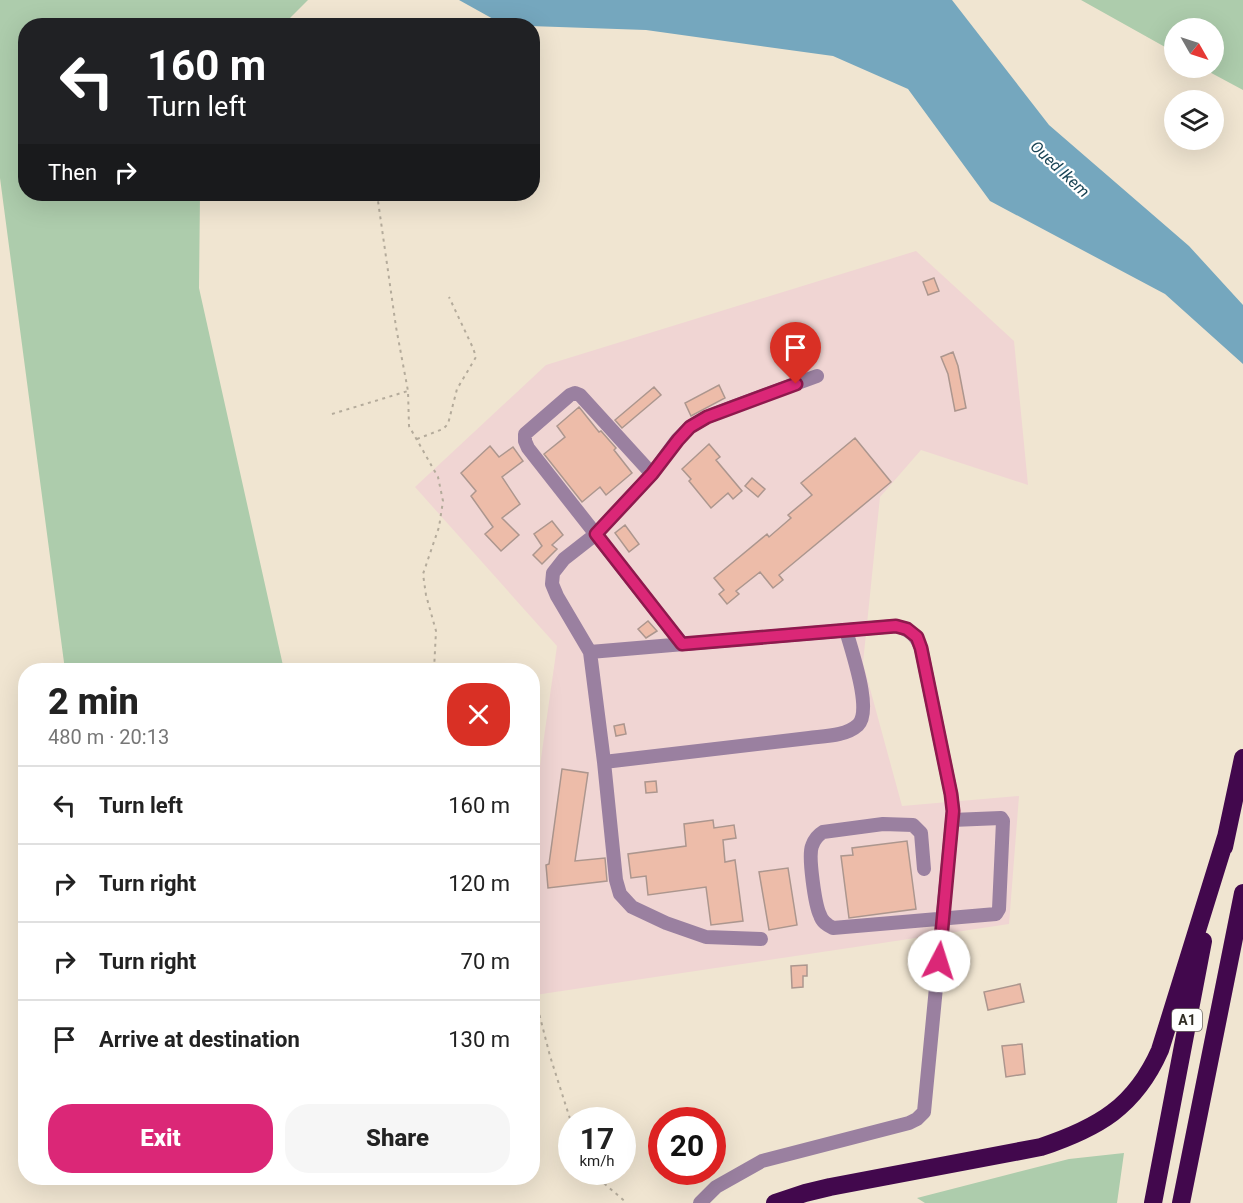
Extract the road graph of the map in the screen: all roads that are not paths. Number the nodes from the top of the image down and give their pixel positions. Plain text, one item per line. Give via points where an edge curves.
1 (817, 376) dead end
2 (652, 474) junction
3 (596, 534) junction
4 (846, 630) junction
5 (682, 644) junction
6 (590, 651) junction
7 (1243, 758) edge
8 (604, 762) junction
9 (952, 820) junction
10 (1226, 837) junction
11 (924, 869) dead end
12 (1243, 894) edge
13 (943, 918) junction
14 (760, 939) dead end
15 (700, 1203) edge
16 (776, 1203) edge
17 (1153, 1203) edge
18 (1181, 1203) edge

1 - 2 lane via 690,427
2 - 3 lane
2 - 3 lane via 575,393 525,434 528,448
3 - 5 lane
3 - 6 lane via 564,559 553,573 552,584
4 - 5 lane
4 - 8 lane via 865,705 856,726 843,733 809,738
4 - 9 lane via 896,626 917,637 951,794
5 - 6 lane
6 - 8 lane
7 - 10 highway, A1
8 - 14 lane via 620,894 632,907 696,936
9 - 13 lane
9 - 13 lane via 1003,821 999,909 996,914
10 - 16 highway via 1160,1050 1135,1094 1118,1110 1093,1127 1041,1147 830,1187
10 - 17 highway, A1
11 - 13 lane via 921,833 907,823 824,832 818,834 810,854 816,902 826,925 833,928
12 - 18 highway, A1
13 - 15 lane via 924,1112 909,1123 762,1161 716,1187

